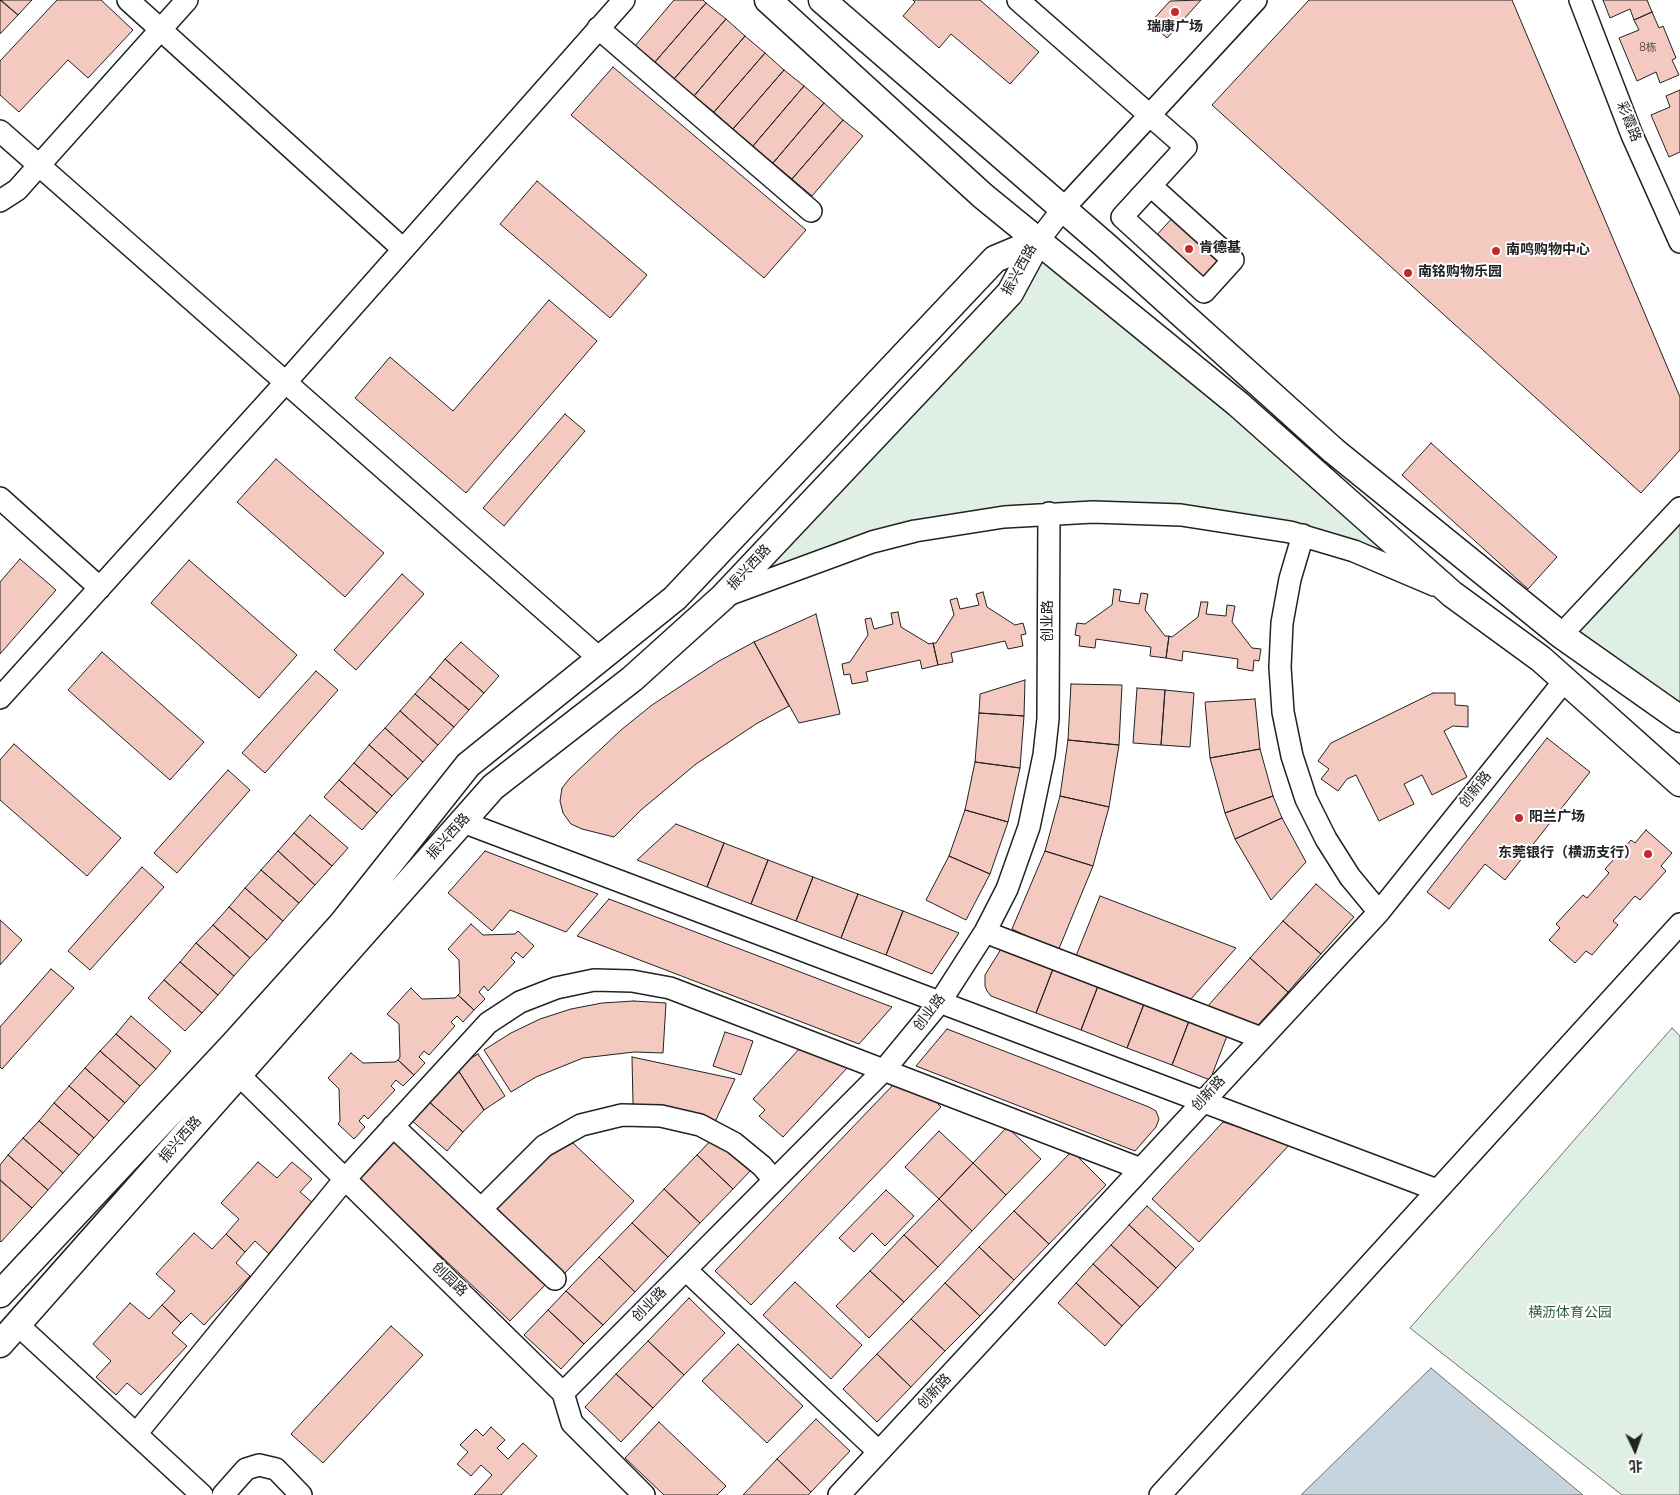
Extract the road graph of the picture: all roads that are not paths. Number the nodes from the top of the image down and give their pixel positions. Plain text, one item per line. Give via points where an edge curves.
1 (128, 0) edge
2 (188, 0) edge
3 (768, 0) edge
4 (822, 0) edge
5 (1018, 0) edge
6 (1256, 0) edge
7 (1580, 0) edge
8 (613, 3) edge
9 (598, 28) junction
10 (161, 29) junction
11 (1151, 115) junction
12 (0, 131) edge
13 (38, 166) junction
14 (1151, 186) junction
15 (0, 201) edge
16 (1062, 210) junction
17 (811, 211) dead end
18 (1038, 241) junction
19 (1680, 242) edge
20 (403, 249) junction
21 (285, 383) junction
22 (0, 498) edge
23 (1680, 508) edge
24 (1049, 513) junction
25 (1303, 535) junction
26 (100, 588) junction
27 (1452, 594) junction
28 (723, 597) junction
29 (1561, 635) junction
30 (598, 658) junction
31 (1565, 680) junction
32 (0, 698) edge
33 (1680, 719) edge
34 (1680, 783) edge
35 (462, 822) junction
36 (1379, 912) junction
37 (1678, 928) edge
38 (985, 932) junction
39 (940, 1002) junction
40 (1261, 1038) junction
41 (884, 1070) junction
42 (239, 1075) junction
43 (1202, 1102) junction
44 (393, 1126) junction
45 (1141, 1169) junction
46 (345, 1179) junction
47 (774, 1180) junction
48 (1437, 1190) junction
49 (481, 1209) junction
50 (686, 1270) junction
51 (555, 1279) dead end
52 (3, 1286) edge
53 (18, 1324) junction
54 (0, 1344) edge
55 (563, 1393) junction
56 (136, 1434) junction
57 (878, 1452) junction
58 (202, 1495) edge
59 (223, 1495) edge
60 (301, 1495) edge
61 (644, 1495) edge
62 (839, 1495) edge
63 (1160, 1495) edge

1 - 10 street
2 - 10 street
3 - 18 main road
4 - 16 main road
5 - 11 street
6 - 11 street
7 - 19 street, 彩霞路 via 1632,135
8 - 9 street
9 - 17 street
9 - 20 street
10 - 13 street
10 - 20 street
11 - 14 street via 1186,147
11 - 16 street
12 - 13 street
13 - 15 street via 17,190
13 - 21 street
14 - 14 street via 1233,260 1204,292 1122,217
16 - 18 street
16 - 29 main road via 1334,450
18 - 27 main road via 1238,404
18 - 28 main road, 振兴西路 via 1010,293
18 - 30 main road, 振兴西路 via 996,259 675,598
20 - 21 street
21 - 26 street
21 - 30 street
22 - 26 street
23 - 29 street
24 - 25 street via 1181,515
24 - 28 street via 959,523 872,542
24 - 38 street, 创业路 via 1048,710 1044,755 1026,836 1007,889
25 - 27 street via 1388,563
25 - 36 street via 1290,578 1282,623 1280,667 1292,756 1306,799 1326,839 1350,877
26 - 32 street
27 - 31 main road
28 - 35 main road, 振兴西路 via 632,679 493,787
29 - 33 main road
30 - 52 main road, 振兴西路 via 468,765 341,925 234,1044
31 - 34 main road
31 - 36 street, 创新路
35 - 39 street
35 - 42 main road, 振兴西路
36 - 40 street, 创新路
37 - 48 street
38 - 39 street, 创业路
38 - 40 street
39 - 41 street, 创业路
39 - 43 street
40 - 43 street, 创新路
41 - 44 street via 670,988 632,980 594,980 556,988 520,1002 488,1023
41 - 45 street
41 - 47 street, 创业路
42 - 46 street, 创园路
42 - 53 main road, 振兴西路
43 - 45 street, 创新路
43 - 48 street
44 - 46 street
44 - 49 street
45 - 57 street, 创新路
46 - 55 street, 创园路
46 - 56 street
47 - 49 street via 734,1143 700,1125 661,1116 622,1116 581,1125 544,1146
47 - 50 street, 创业路
48 - 63 street
49 - 51 street
50 - 55 street, 创业路
50 - 57 street
53 - 54 main road, 振兴西路
53 - 56 street
55 - 61 street, 创园路 via 572,1423
56 - 58 street
57 - 62 street, 创新路
59 - 60 street via 246,1469 259,1465 276,1469

